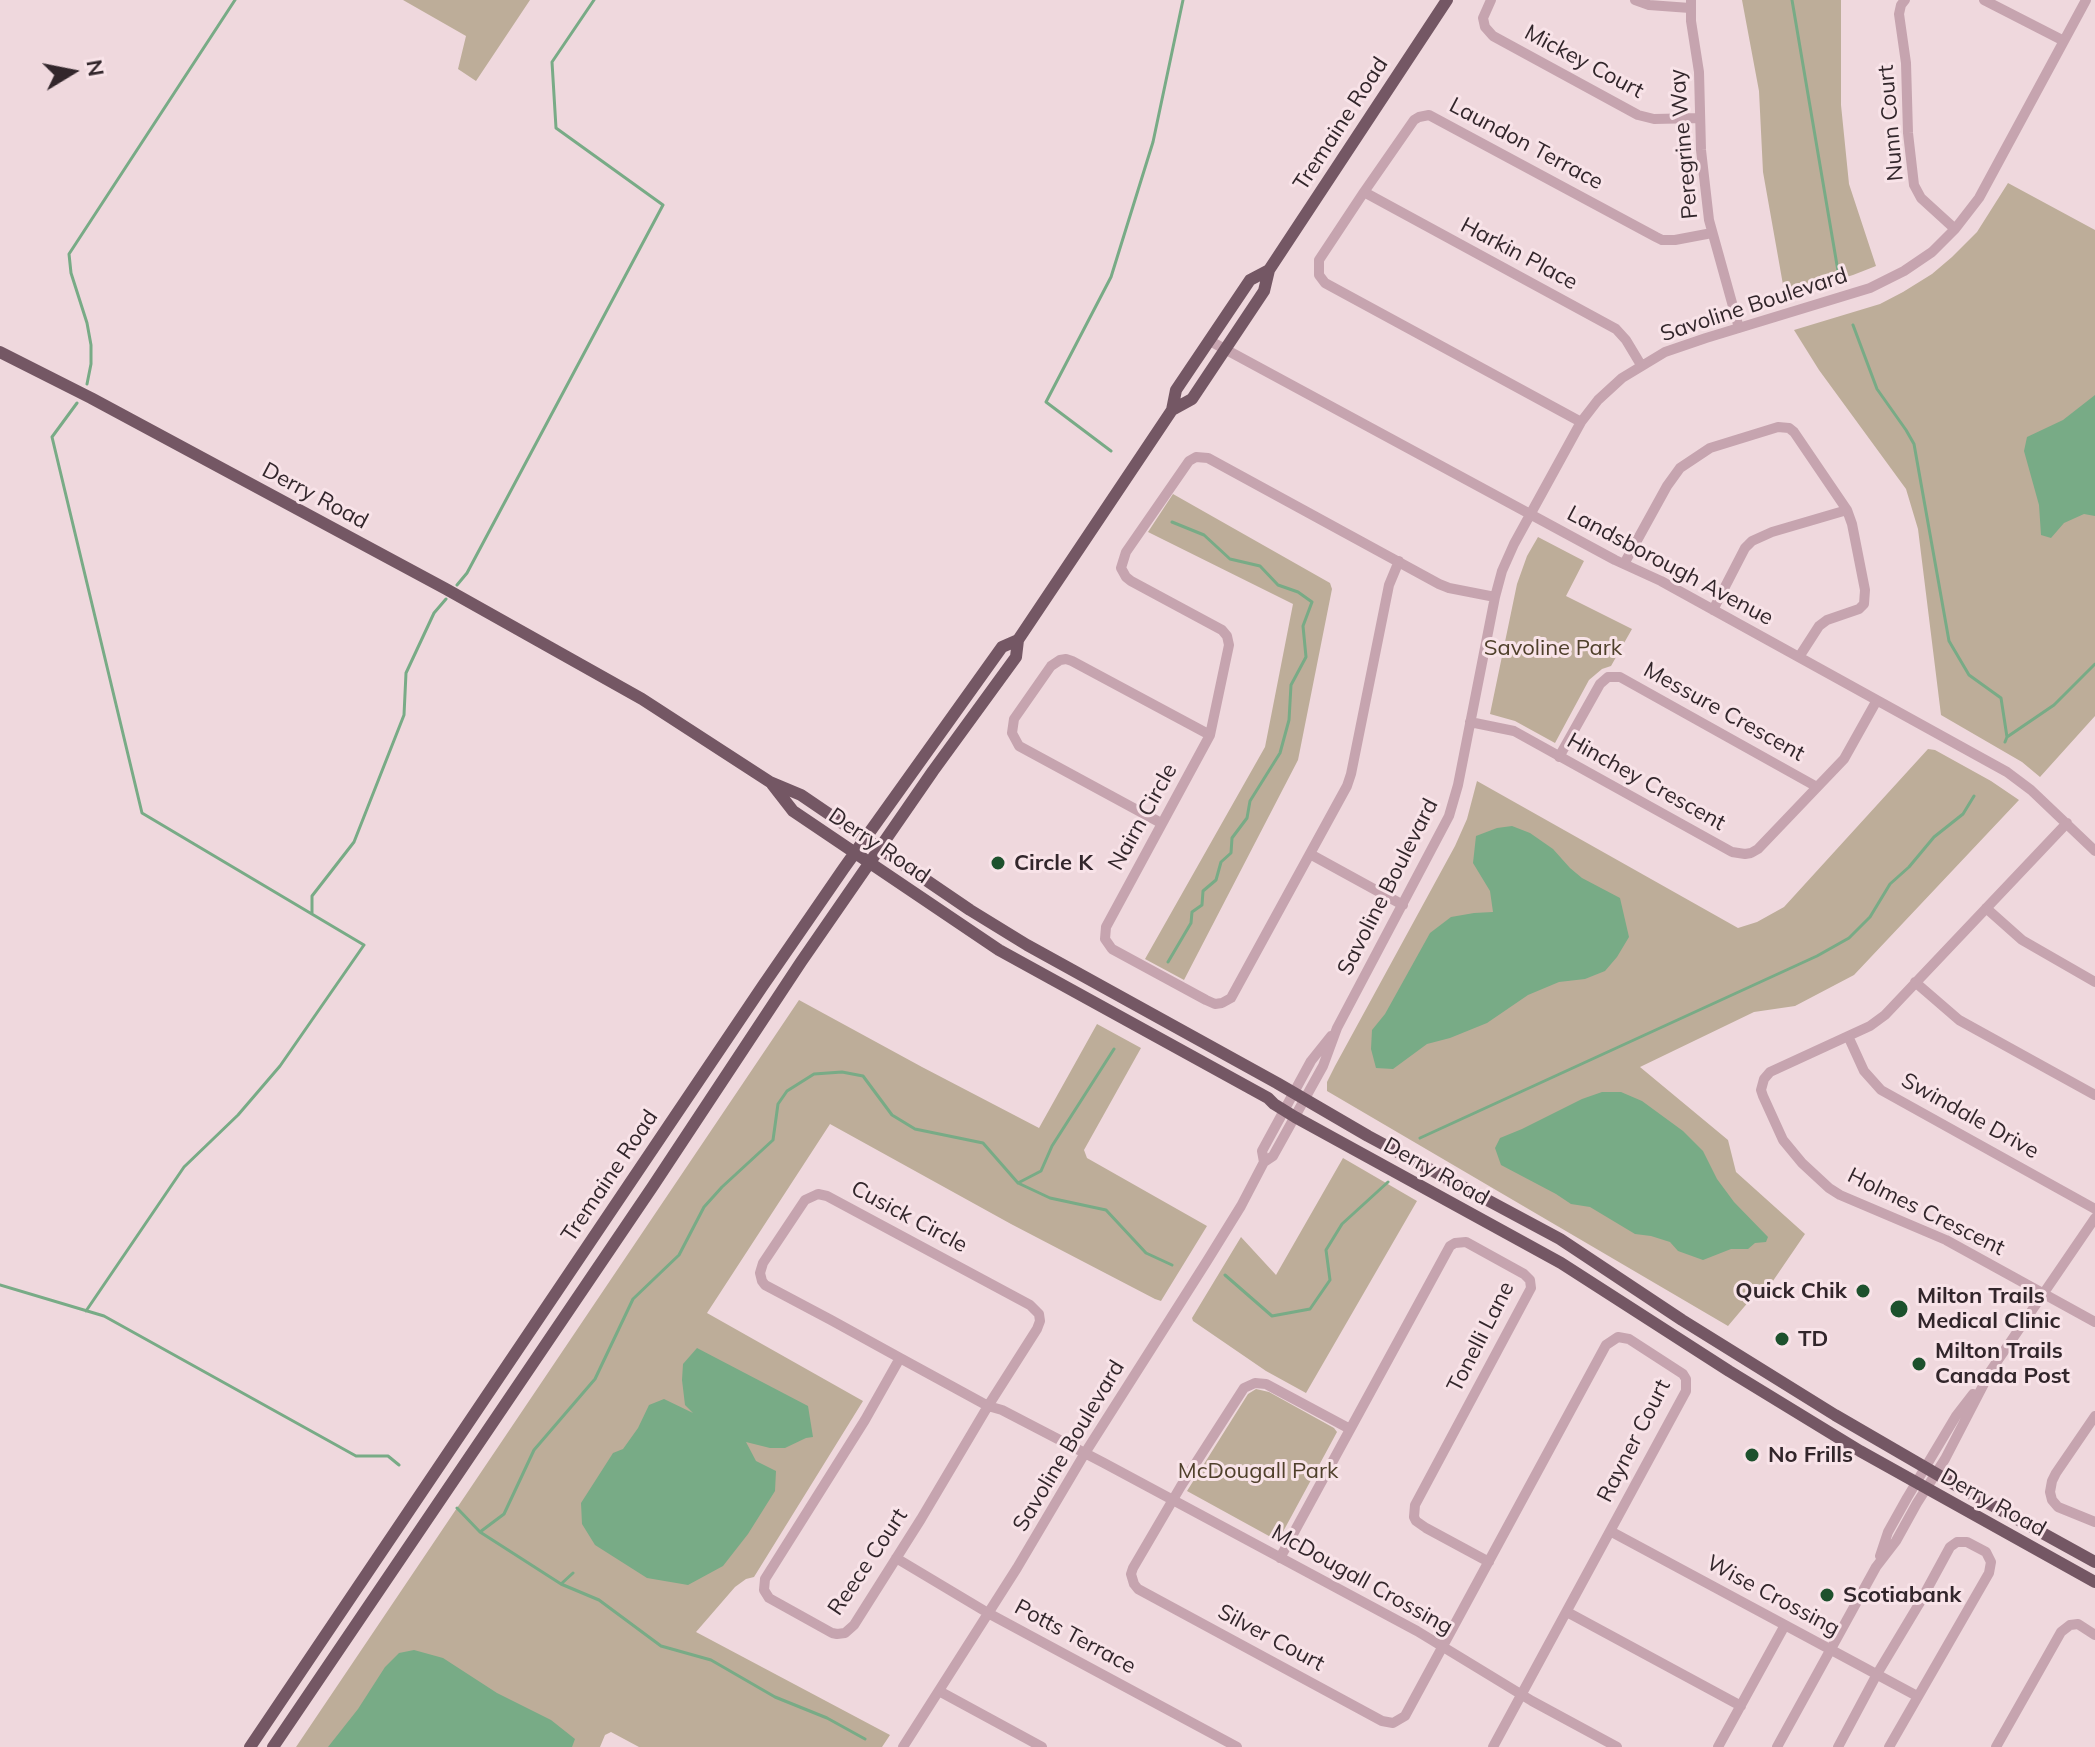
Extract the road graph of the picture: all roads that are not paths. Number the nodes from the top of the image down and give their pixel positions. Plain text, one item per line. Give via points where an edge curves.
1 (1447, 0) edge
2 (1491, 0) edge
3 (1635, 0) edge
4 (1905, 0) edge
5 (1984, 0) edge
6 (2086, 0) edge
7 (1690, 4) edge
8 (2064, 41) junction
9 (1700, 118) junction
10 (1364, 192) junction
11 (1955, 229) junction
12 (1712, 233) junction
13 (1269, 270) junction
14 (1739, 328) junction
15 (1210, 341) junction
16 (1224, 348) junction
17 (0, 352) edge
18 (1641, 365) junction
19 (1172, 410) junction
20 (1581, 422) junction
21 (1847, 510) junction
22 (1530, 514) junction
23 (1399, 561) junction
24 (1624, 564) junction
25 (1495, 597) junction
26 (1713, 610) junction
27 (1018, 640) junction
28 (1799, 657) junction
29 (1877, 700) junction
30 (1470, 722) junction
31 (1210, 735) junction
32 (1559, 757) junction
33 (770, 782) junction
34 (1817, 787) junction
35 (1161, 823) junction
36 (2067, 823) junction
37 (865, 839) junction
38 (879, 849) junction
39 (2095, 851) edge
40 (855, 854) junction
41 (1310, 854) junction
42 (869, 864) junction
43 (1403, 905) junction
44 (1986, 908) junction
45 (1915, 982) junction
46 (2095, 982) edge
47 (1848, 1036) junction
48 (2095, 1095) edge
49 (1299, 1096) junction
50 (1289, 1114) junction
51 (2095, 1209) edge
52 (2095, 1218) edge
53 (2043, 1294) junction
54 (2095, 1322) edge
55 (900, 1358) junction
56 (988, 1406) junction
57 (2095, 1416) edge
58 (1350, 1429) junction
59 (1085, 1453) junction
60 (1930, 1471) junction
61 (1921, 1486) junction
62 (1173, 1500) junction
63 (2095, 1522) edge
64 (1610, 1531) junction
65 (896, 1558) junction
66 (1280, 1558) junction
67 (1489, 1562) junction
68 (2095, 1562) edge
69 (2095, 1582) edge
70 (1567, 1612) junction
71 (988, 1613) junction
72 (1785, 1625) junction
73 (2095, 1635) edge
74 (1443, 1646) junction
75 (1831, 1649) junction
76 (1877, 1674) junction
77 (939, 1691) junction
78 (1521, 1695) junction
79 (1917, 1696) junction
80 (1741, 1706) junction
81 (250, 1747) edge
82 (273, 1747) edge
83 (903, 1747) edge
84 (1042, 1747) edge
85 (1237, 1747) edge
86 (1493, 1747) edge
87 (1617, 1747) edge
88 (1718, 1747) edge
89 (1777, 1747) edge
90 (1838, 1747) edge
91 (1889, 1747) edge
92 (1996, 1747) edge

1 - 13 main road, Tremaine Road
2 - 9 street, Mickey Court via 1483,18 1493,36 1638,115
3 - 7 street
4 - 11 street, Nunn Court via 1899,14 1914,185
5 - 8 street
6 - 8 street, Savoline Boulevard
7 - 9 street, Peregrine Way
8 - 11 street, Savoline Boulevard via 1989,182
9 - 12 street, Peregrine Way
10 - 12 street, Laundon Terrace via 1414,120 1429,115 1656,237 1675,240
10 - 18 street, Harkin Place via 1616,329
10 - 20 street, Laundon Terrace via 1319,260 1325,283
11 - 14 street, Savoline Boulevard via 1923,259 1884,283
12 - 14 street, Peregrine Way
13 - 15 main road, Tremaine Road via 1250,280
13 - 16 main road, Tremaine Road via 1264,291
14 - 18 street, Savoline Boulevard
15 - 16 street, Landsborough Avenue
15 - 19 main road, Tremaine Road via 1176,390
16 - 19 main road, Tremaine Road via 1192,399
16 - 22 street, Landsborough Avenue
17 - 33 main road, Derry Road via 446,589 642,699
18 - 20 street, Savoline Boulevard
19 - 27 main road, Tremaine Road
20 - 22 street, Savoline Boulevard
21 - 24 street via 1794,432 1778,427 1710,448 1680,468
21 - 26 street via 1752,541
21 - 28 street via 1864,604 1819,626
22 - 24 street, Landsborough Avenue
22 - 25 street, Savoline Boulevard
23 - 25 street, Nairn Circle via 1449,588
23 - 31 street, Nairn Circle via 1208,458 1189,461 1126,552 1121,568 1131,581 1227,636
23 - 41 street, Nairn Circle via 1389,585 1351,774
24 - 26 street, Landsborough Avenue
25 - 30 street, Savoline Boulevard
26 - 28 street, Landsborough Avenue
27 - 37 main road, Tremaine Road via 1002,647
27 - 38 main road, Tremaine Road via 1016,657
28 - 29 street, Landsborough Avenue
29 - 34 street, Hinchey Crescent via 1844,759
29 - 36 street, Landsborough Avenue via 2007,772
30 - 32 street, Hinchey Crescent via 1514,731
30 - 43 street, Savoline Boulevard via 1449,816
31 - 35 street, Nairn Circle
31 - 35 street via 1066,659 1051,666 1014,719 1012,733 1019,746
32 - 34 street, Hinchey Crescent via 1739,854 1758,849
32 - 34 street, Messure Crescent via 1600,684 1620,677
33 - 37 main road, Derry Road via 801,795
33 - 40 main road, Derry Road via 793,811
35 - 41 street, Nairn Circle via 1106,927 1105,939 1112,949 1215,1004 1231,998
36 - 39 street, Landsborough Avenue
36 - 44 street, Holmes Crescent
37 - 38 main road, Derry Road
37 - 40 main road, Tremaine Road
38 - 42 main road, Tremaine Road
38 - 49 main road, Derry Road via 1027,945
40 - 42 main road, Derry Road
40 - 81 main road, Tremaine Road
41 - 43 street
42 - 50 main road, Derry Road via 999,950
42 - 82 main road, Tremaine Road
43 - 49 street, Savoline Boulevard via 1337,1028 1323,1066
44 - 45 street, Holmes Crescent
44 - 46 street via 2022,940
45 - 47 street, Holmes Crescent via 1885,1015
45 - 48 street via 1959,1020
47 - 51 street, Swindale Drive via 1864,1071 1888,1094
47 - 53 street, Holmes Crescent via 1764,1079 1763,1096 1791,1151 1840,1195 1936,1236
49 - 50 street, Savoline Boulevard
49 - 60 main road, Derry Road via 1560,1239
50 - 59 street, Savoline Boulevard via 1262,1151 1264,1162 1241,1206
50 - 61 main road, Derry Road via 1561,1263
52 - 53 street
53 - 54 street, Holmes Crescent
53 - 60 street
55 - 56 street, Cusick Circle
55 - 56 street, Cusick Circle via 762,1281 763,1263 808,1197 827,1196 1035,1309 1037,1329
55 - 65 street, Reece Court via 765,1579 764,1590 769,1598 841,1634 854,1625
56 - 59 street, Cusick Circle
56 - 65 street, Reece Court
57 - 63 street via 2056,1473 2050,1492 2064,1510
58 - 62 street, Silver Court via 1266,1384 1250,1384
58 - 66 street, Tonelli Lane
58 - 67 street, Tonelli Lane via 1450,1246 1469,1243 1527,1277 1531,1291 1414,1511 1420,1525
59 - 62 street, McDougall Crossing
59 - 71 street, Savoline Boulevard
60 - 61 street
60 - 68 main road, Derry Road
61 - 69 main road, Derry Road
61 - 75 street via 1888,1532 1876,1567
62 - 66 street, McDougall Crossing
62 - 74 street, Silver Court via 1133,1568 1138,1589 1387,1723 1405,1716
64 - 67 street, Rayner Court via 1687,1385 1683,1374 1623,1337 1606,1345
64 - 70 street, Rayner Court
64 - 72 street, Wise Crossing
65 - 71 street, Potts Terrace
66 - 74 street, McDougall Crossing
67 - 74 street, Rayner Court
70 - 78 street, Rayner Court
70 - 80 street
71 - 77 street, Savoline Boulevard
71 - 85 street, Potts Terrace
72 - 75 street, Wise Crossing
72 - 80 street
73 - 92 street via 2078,1624 2061,1632
74 - 78 street, McDougall Crossing
75 - 76 street, Wise Crossing
75 - 89 street
76 - 79 street, Wise Crossing
76 - 79 street via 1954,1544 1963,1541 1986,1552 1989,1573
76 - 90 street
77 - 83 street, Savoline Boulevard
77 - 84 street
78 - 86 street, Rayner Court
78 - 87 street, McDougall Crossing
79 - 91 street
80 - 88 street

